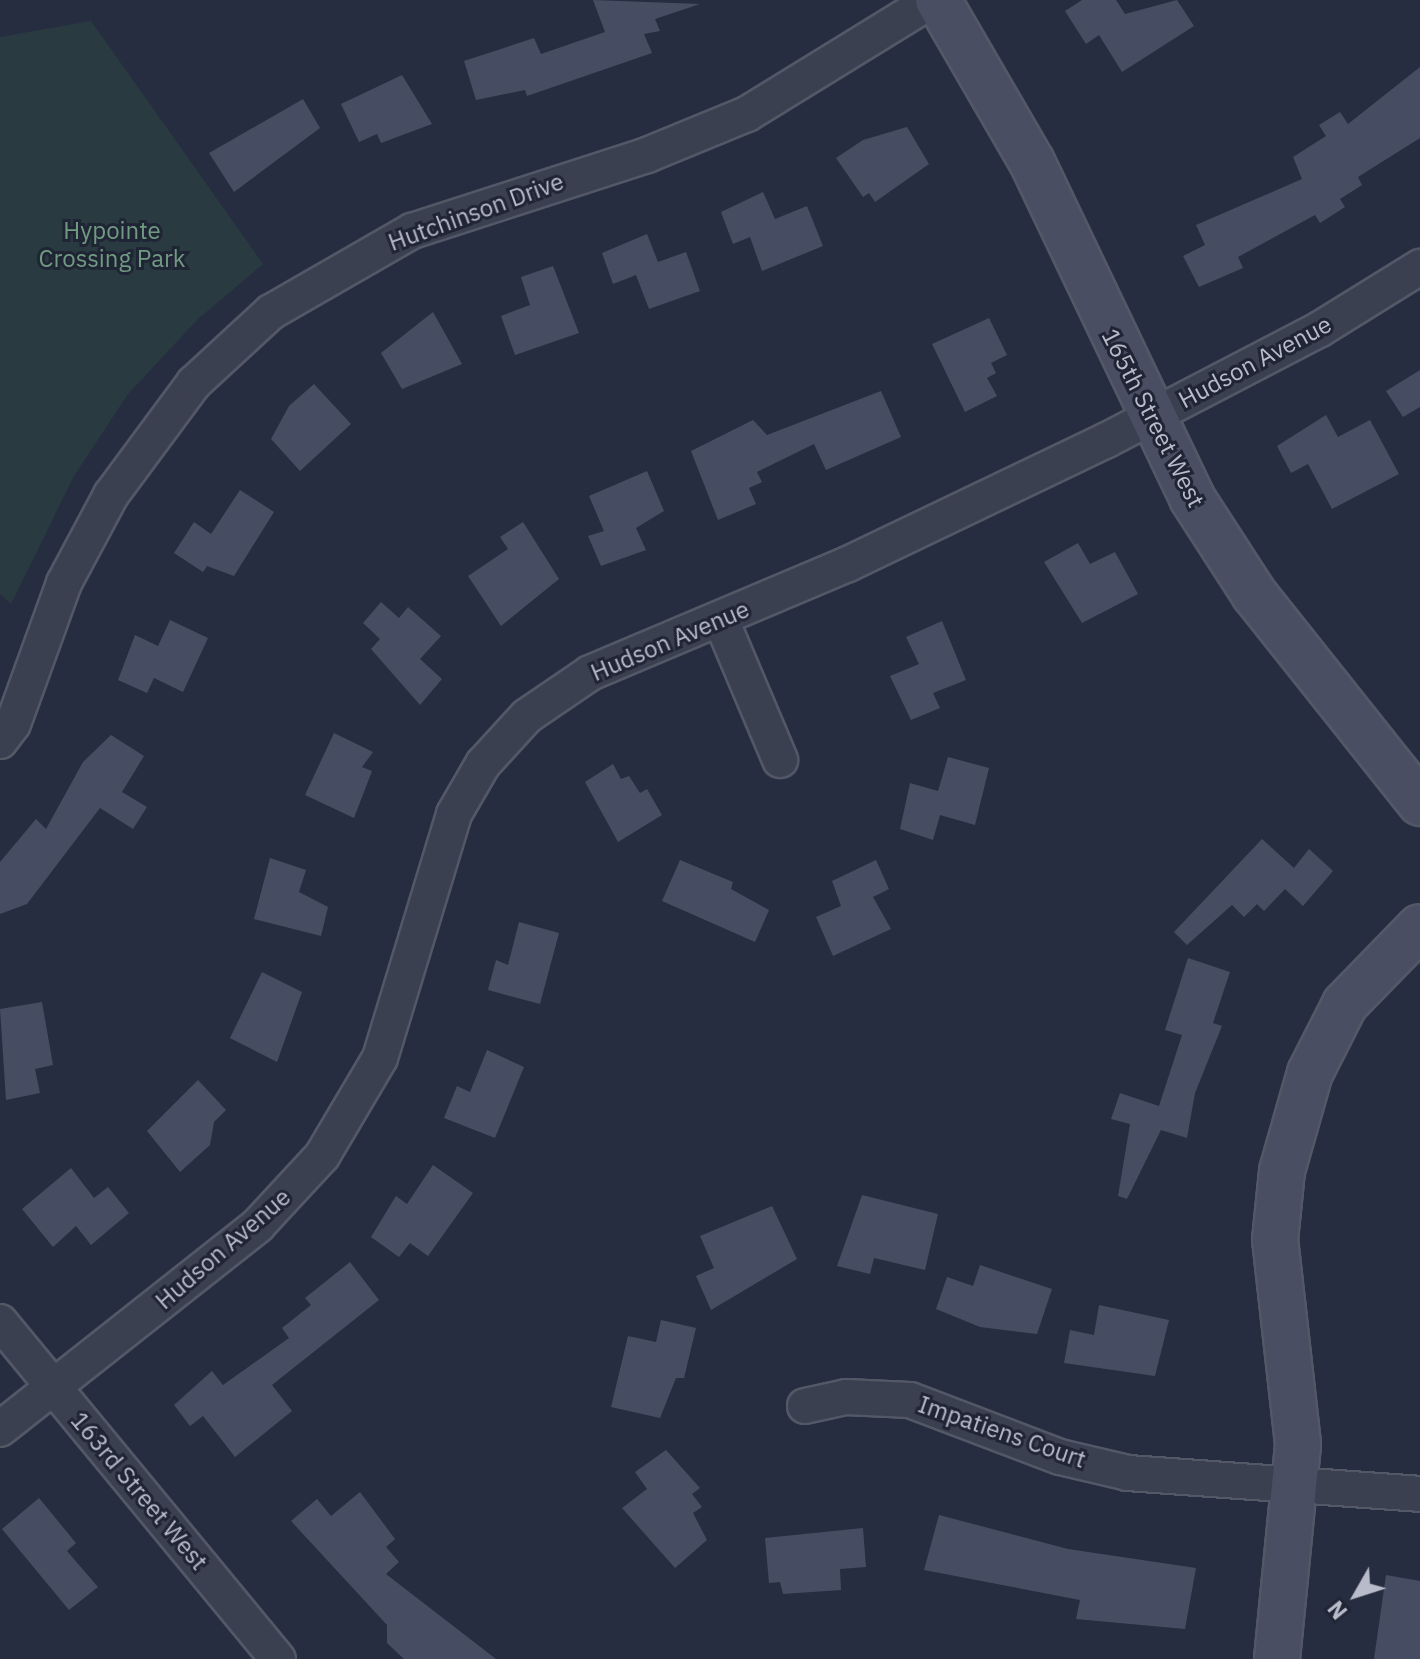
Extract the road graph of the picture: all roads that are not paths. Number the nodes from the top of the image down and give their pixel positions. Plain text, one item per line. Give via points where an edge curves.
1 (935, 0) edge
2 (1420, 267) edge
3 (1148, 418) junction
4 (721, 620) junction
5 (0, 741) edge
6 (780, 760) dead end
7 (1420, 803) edge
8 (1420, 927) edge
9 (0, 1322) edge
10 (54, 1389) junction
11 (805, 1406) dead end
12 (0, 1429) edge
13 (1294, 1490) junction
14 (1420, 1494) edge
15 (278, 1659) edge
16 (1277, 1659) edge

1 - 3 street, 165th Street West via 1032,162
1 - 5 street, Hutchinson Drive via 747,114 647,155 412,231 271,312 194,383 111,495 64,583 13,724
2 - 3 street, Hudson Avenue via 1320,329
3 - 4 street, Hudson Avenue
3 - 7 street, 165th Street West via 1254,594
4 - 6 street
4 - 10 street, Hudson Avenue via 590,673 503,737 449,826 392,1026 340,1129 258,1225
8 - 13 street via 1345,1004 1310,1073 1289,1137 1275,1240 1297,1408
9 - 10 street, 163rd Street West
10 - 12 street, Hudson Avenue
10 - 15 street, 163rd Street West
11 - 13 street, Impatiens Court via 846,1397 910,1400 1094,1465
13 - 14 street, Impatiens Court
13 - 16 street

